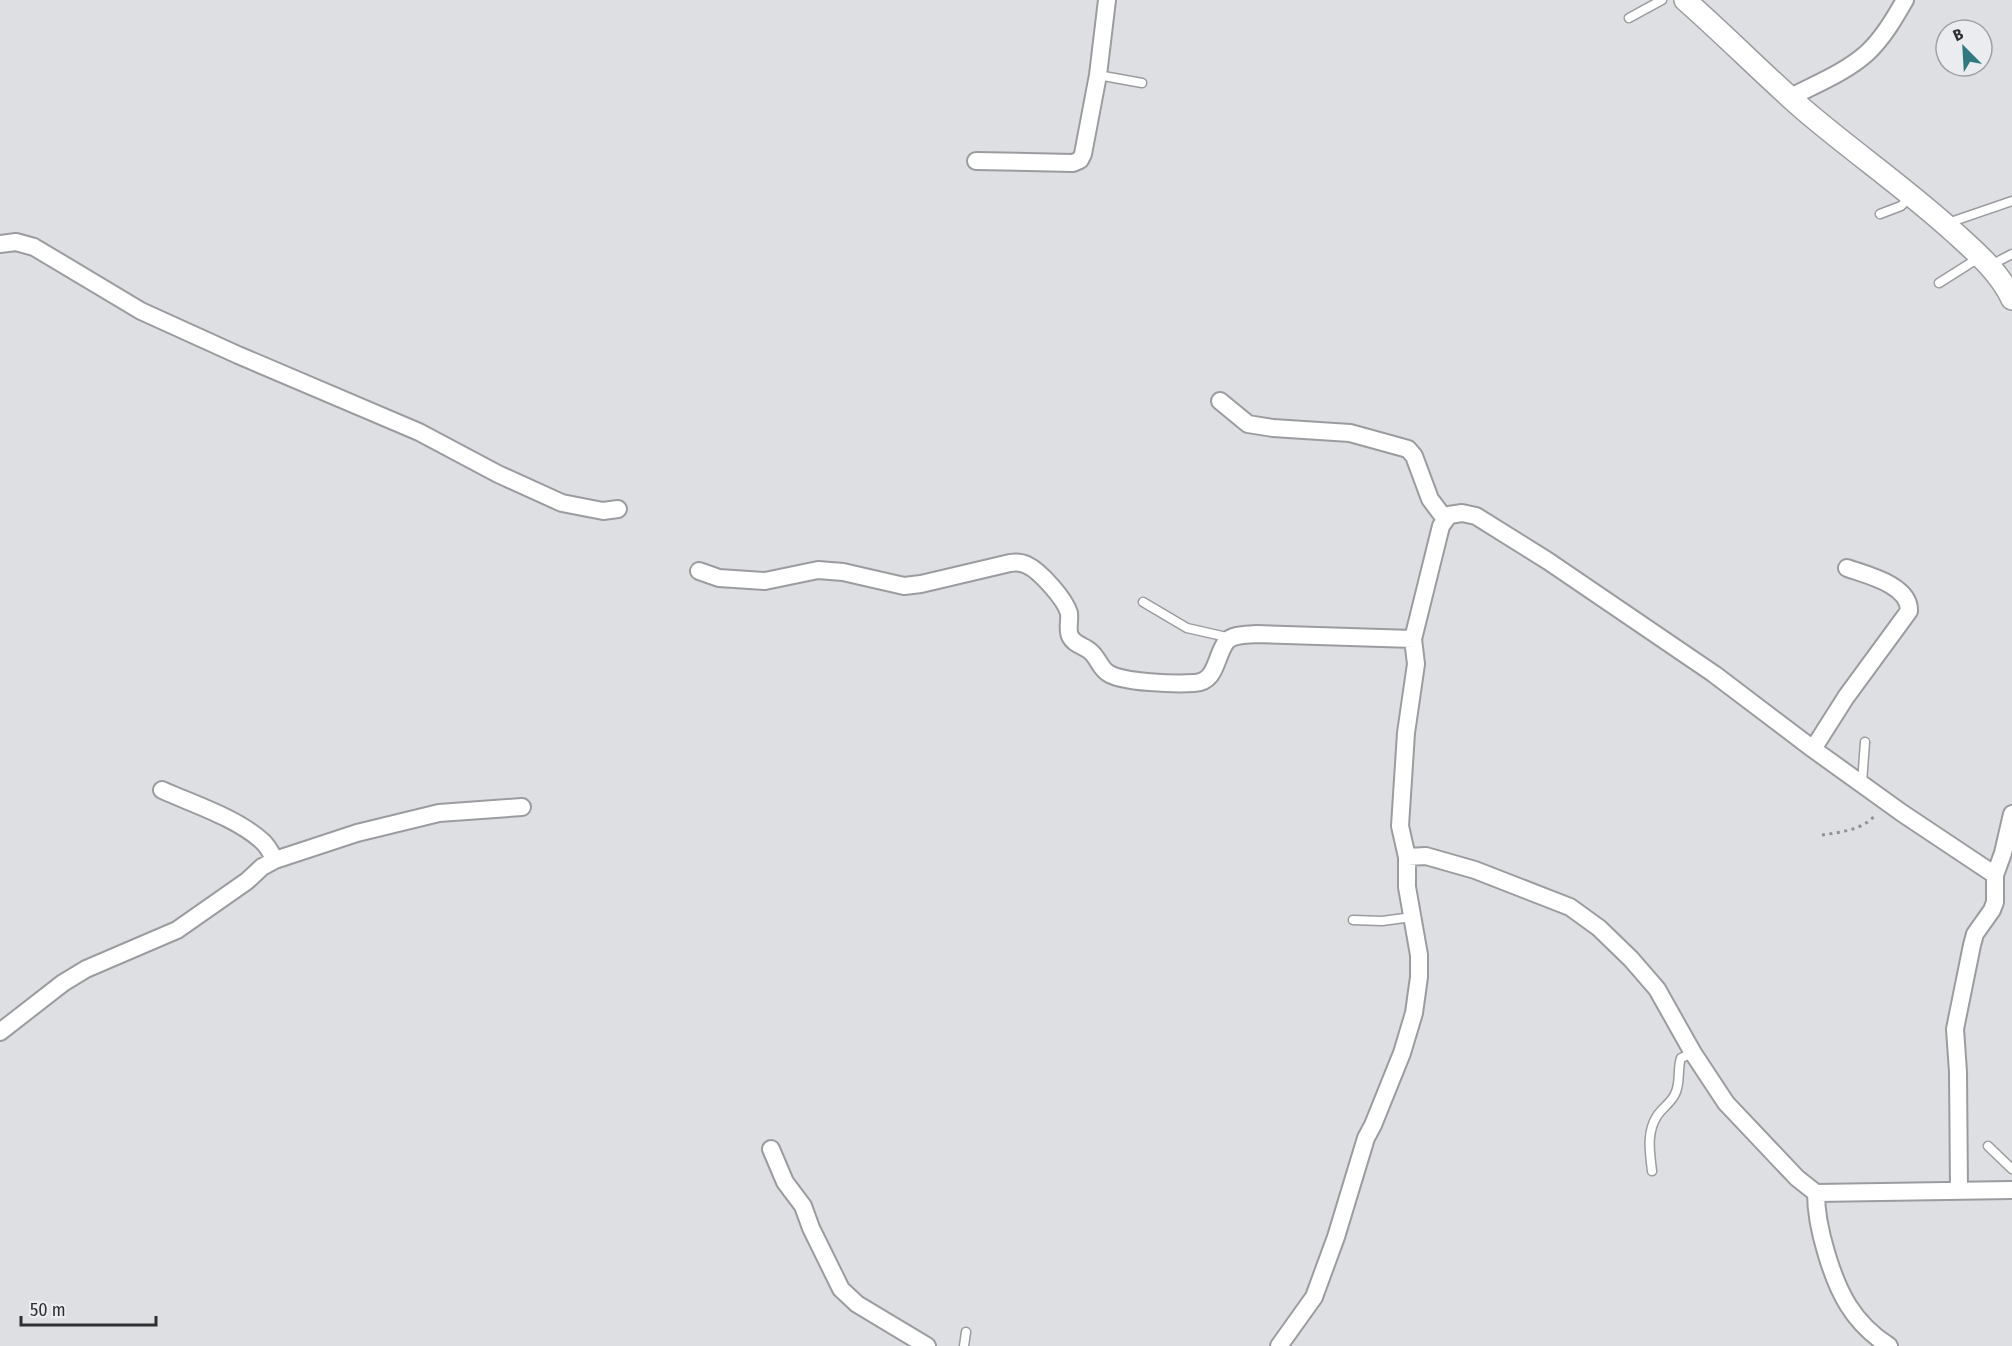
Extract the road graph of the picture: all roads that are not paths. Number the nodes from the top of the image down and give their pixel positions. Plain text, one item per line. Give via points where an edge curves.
1 (1107, 0) edge
2 (1662, 0) edge
3 (1685, 0) edge
4 (1905, 0) edge
5 (1629, 18) dead end
6 (1098, 75) junction
7 (1142, 83) dead end
8 (1791, 97) junction
9 (976, 161) dead end
10 (1912, 195) junction
11 (2012, 201) edge
12 (1880, 214) dead end
13 (1945, 224) junction
14 (0, 244) edge
15 (2012, 254) edge
16 (1984, 261) junction
17 (1939, 283) dead end
18 (2012, 299) edge
19 (1220, 401) dead end
20 (618, 508) dead end
21 (1444, 519) junction
22 (1847, 568) dead end
23 (699, 571) dead end
24 (1143, 602) dead end
25 (1231, 638) junction
26 (1413, 639) junction
27 (1865, 742) dead end
28 (1813, 749) junction
29 (1862, 783) junction
30 (162, 790) dead end
31 (522, 807) dead end
32 (2012, 814) edge
33 (1407, 857) junction
34 (275, 860) junction
35 (1995, 874) junction
36 (1412, 917) junction
37 (1353, 920) dead end
38 (0, 1032) edge
39 (1693, 1053) junction
40 (1988, 1146) dead end
41 (771, 1149) dead end
42 (2012, 1169) edge
43 (1652, 1171) dead end
44 (1959, 1190) junction
45 (2012, 1190) edge
46 (1816, 1193) junction
47 (966, 1332) dead end
48 (927, 1346) edge
49 (963, 1346) edge
50 (1279, 1346) edge
51 (1890, 1346) edge

1 - 6 street
2 - 5 lane
3 - 8 street
4 - 8 street via 1869,52
6 - 7 lane
6 - 9 street via 1080,160
8 - 10 street
10 - 12 lane via 1901,206
10 - 13 street
11 - 13 lane
13 - 16 street
14 - 20 street via 16,242 34,247 141,311 419,432 561,503 603,512
15 - 16 lane
16 - 17 lane
16 - 18 street
19 - 21 street via 1248,424 1350,433 1408,449 1430,499
21 - 26 street
21 - 28 street via 1455,513 1476,516 1714,674
22 - 28 street via 1900,591 1907,597 1909,611
23 - 25 street via 719,578 765,581 818,570 835,571 904,586 1020,562 1035,570 1062,598 1068,613 1068,633 1115,677 1156,682 1207,680
24 - 25 lane via 1187,628
25 - 26 street via 1256,634
26 - 33 street via 1416,664 1406,733 1400,826
27 - 29 lane
28 - 29 street
29 - 35 street
30 - 34 street via 250,832 266,845
31 - 34 street via 439,813 357,833
32 - 35 street
33 - 36 street
33 - 39 street via 1426,856 1474,870 1585,917 1657,989
34 - 38 street via 177,930 63,983
35 - 44 street via 1995,902 1972,945 1956,1019
36 - 37 lane
36 - 50 street via 1419,977 1402,1053 1366,1138 1314,1297
39 - 43 lane via 1679,1061 1675,1094 1656,1117 1649,1141
39 - 46 street via 1726,1103
40 - 42 lane
41 - 48 street via 785,1182 803,1206 841,1290 857,1304
44 - 45 street
44 - 46 street
46 - 51 street via 1817,1220 1835,1282 1849,1309
47 - 49 lane

